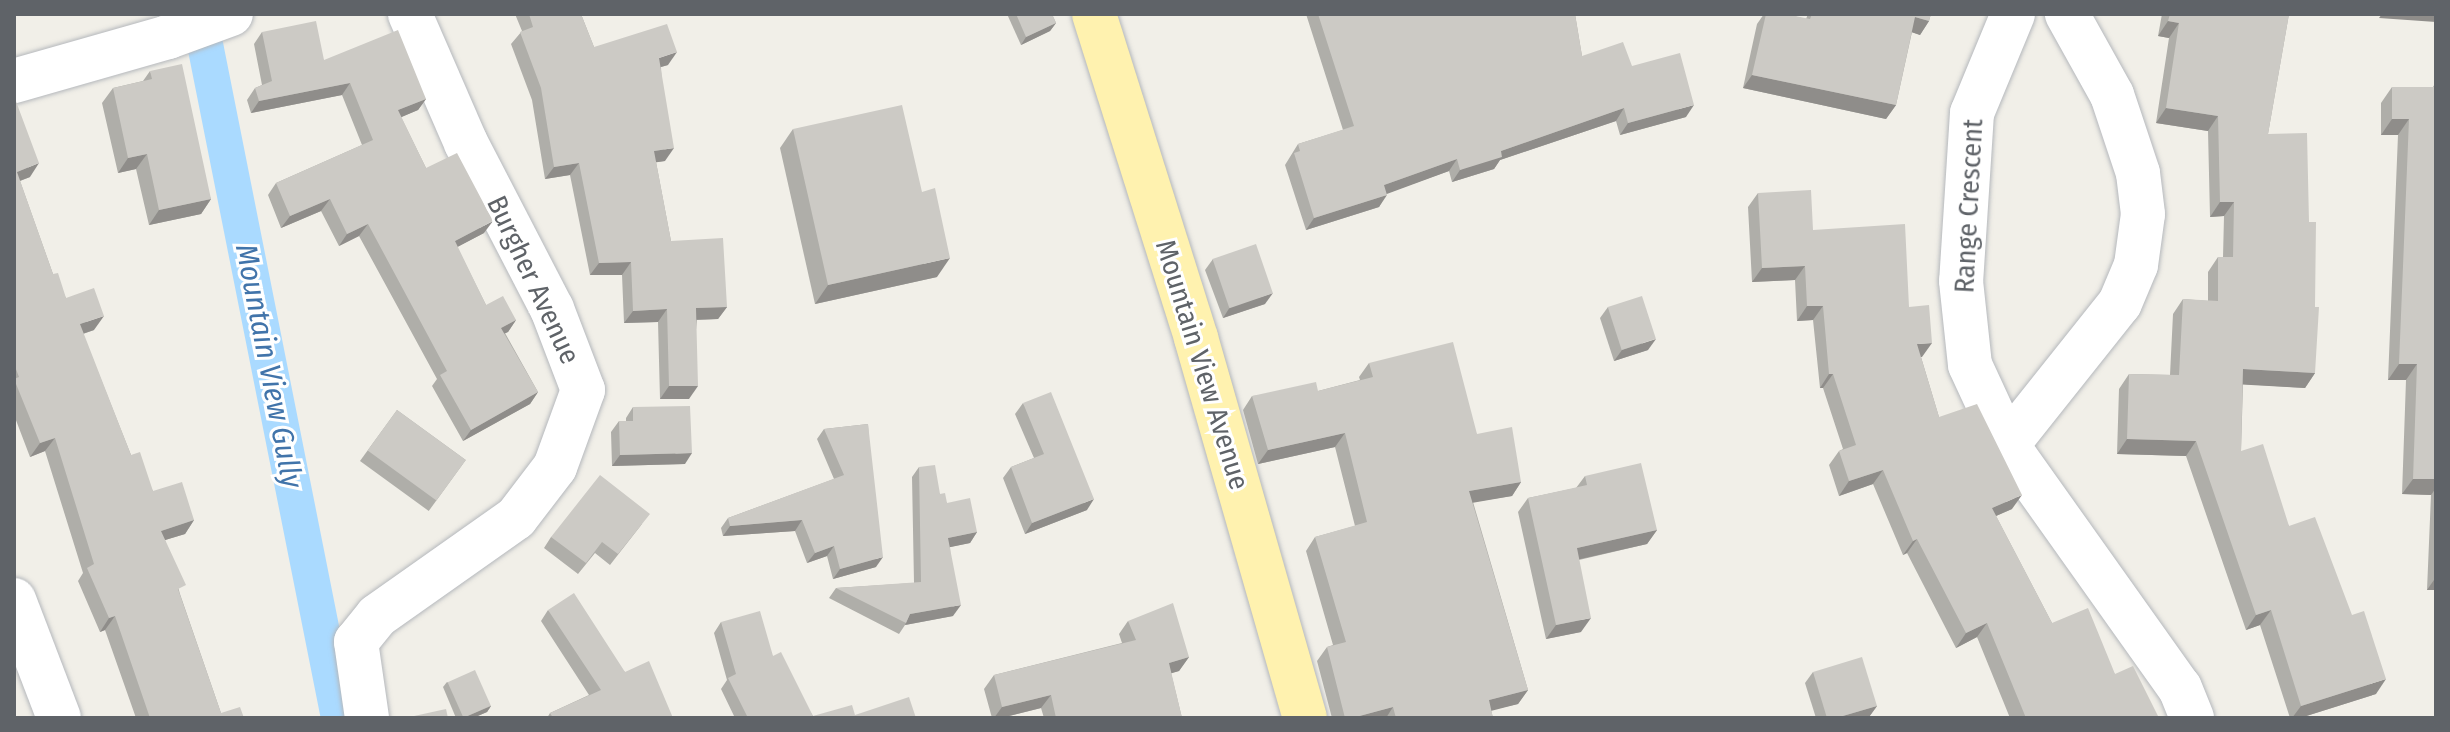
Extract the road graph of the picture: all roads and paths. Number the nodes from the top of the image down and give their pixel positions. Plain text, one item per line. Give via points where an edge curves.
1 (410, 14) edge
2 (1094, 14) edge
3 (2013, 14) edge
4 (2067, 14) edge
5 (228, 16) edge
6 (14, 81) edge
7 (2007, 445) junction
8 (14, 600) edge
9 (59, 718) edge
10 (367, 718) edge
11 (1305, 718) edge
12 (2192, 718) edge

1 - 10 street, Burgher Avenue via 466,143 552,309 583,390 555,467 516,518 377,616 356,642
2 - 11 main road, Mountain View Avenue via 1196,338
3 - 7 street, Range Crescent via 1972,113 1961,281 1970,365
4 - 7 street via 2112,95 2138,173 2143,214 2136,265 2120,303
5 - 6 street
7 - 12 street, Range Crescent via 2180,688
8 - 9 street

